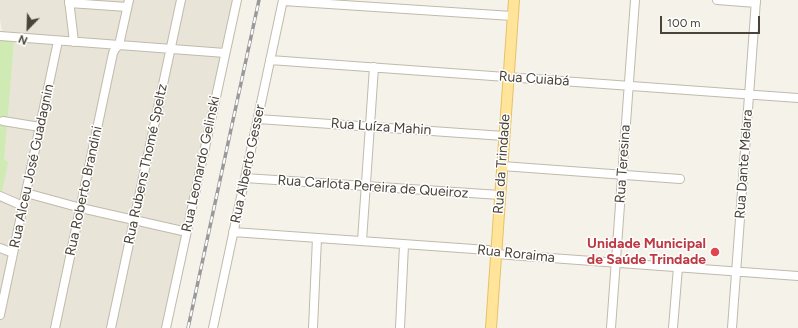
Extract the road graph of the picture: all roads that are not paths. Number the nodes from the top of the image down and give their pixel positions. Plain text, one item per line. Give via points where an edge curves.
1 (181, 0) edge
2 (236, 0) edge
3 (514, 0) edge
4 (635, 0) edge
5 (717, 0) edge
6 (283, 1) edge
7 (756, 1) edge
8 (69, 2) edge
9 (128, 3) edge
10 (512, 16) junction
11 (0, 36) edge
12 (58, 40) junction
13 (74, 42) junction
14 (106, 44) junction
15 (119, 45) junction
16 (171, 49) junction
17 (113, 53) junction
18 (225, 53) junction
19 (270, 60) junction
20 (374, 67) junction
21 (508, 77) junction
22 (629, 86) junction
23 (749, 94) junction
24 (798, 98) edge
25 (258, 119) junction
26 (3, 121) dead end
27 (370, 126) junction
28 (40, 127) junction
29 (504, 136) junction
30 (502, 166) junction
31 (622, 174) junction
32 (245, 178) junction
33 (680, 179) dead end
34 (366, 186) junction
35 (26, 193) junction
36 (500, 195) junction
37 (0, 196) edge
38 (23, 206) junction
39 (81, 208) junction
40 (134, 220) junction
41 (187, 232) junction
42 (233, 232) junction
43 (317, 238) junction
44 (362, 242) junction
45 (404, 244) junction
46 (0, 248) edge
47 (13, 253) junction
48 (496, 254) junction
49 (616, 263) junction
50 (678, 267) junction
51 (736, 271) junction
52 (798, 276) edge
53 (0, 310) edge
54 (55, 328) edge
55 (111, 328) edge
56 (166, 328) edge
57 (213, 328) edge
58 (312, 328) edge
59 (400, 328) edge
60 (491, 328) edge
61 (612, 328) edge
62 (673, 328) edge
63 (732, 328) edge

1 - 16 street, Rua Rubens Thomé Speltz
2 - 18 street, Rua Leonardo Gelinski
3 - 10 main road, Rua da Trindade
4 - 22 street, Rua Teresina
5 - 7 street
6 - 10 street
6 - 19 street, Rua Alberto Gesser
7 - 23 street, Rua Dante Melara
8 - 9 street
8 - 13 street
9 - 15 street, Rua Roberto Brandini
10 - 21 main road, Rua da Trindade
11 - 12 street
12 - 13 street
12 - 28 street, Rua Alceu José Guadagnin
13 - 14 street
14 - 15 street
14 - 17 street
15 - 16 street
15 - 17 street, Rua Roberto Brandini
16 - 18 street
16 - 40 street, Rua Rubens Thomé Speltz
17 - 39 street, Rua Roberto Brandini
18 - 41 street, Rua Leonardo Gelinski
19 - 20 street, Rua Cuiabá
19 - 25 street, Rua Alberto Gesser
20 - 21 street, Rua Cuiabá
20 - 27 street
21 - 22 street, Rua Cuiabá
21 - 29 main road, Rua da Trindade
22 - 23 street, Rua Cuiabá
22 - 31 street, Rua Teresina
23 - 24 street, Rua Cuiabá
23 - 51 street, Rua Dante Melara
25 - 27 street, Rua Luíza Mahin
25 - 32 street, Rua Alberto Gesser
26 - 28 street
27 - 29 street, Rua Luíza Mahin
27 - 34 street
28 - 35 street, Rua Alceu José Guadagnin
29 - 30 main road, Rua da Trindade
30 - 31 street
30 - 36 main road, Rua da Trindade
31 - 33 street
31 - 49 street, Rua Teresina
32 - 34 street, Rua Carlota Pereira de Queiroz
32 - 42 street, Rua Alberto Gesser
34 - 36 street, Rua Carlota Pereira de Queiroz
34 - 44 street
35 - 38 street, Rua Alceu José Guadagnin
35 - 39 street
36 - 48 main road, Rua da Trindade
37 - 38 street
38 - 47 street, Rua Alceu José Guadagnin
39 - 40 street
39 - 54 street, Rua Roberto Brandini
40 - 41 street
40 - 55 street, Rua Rubens Thomé Speltz
41 - 56 street, Rua Leonardo Gelinski
42 - 43 street, Rua Roraima
42 - 57 street, Rua Alberto Gesser
43 - 44 street, Rua Roraima
43 - 58 street
44 - 45 street, Rua Roraima
45 - 48 street, Rua Roraima via 488,250
45 - 59 street
46 - 47 street
47 - 53 street, Rua Alceu José Guadagnin
48 - 49 street, Rua Roraima
48 - 60 main road, Rua da Trindade
49 - 50 street, Rua Roraima
49 - 61 street, Rua Teresina
50 - 51 street, Rua Roraima
50 - 62 street
51 - 52 street, Rua Roraima
51 - 63 street, Rua Dante Melara

